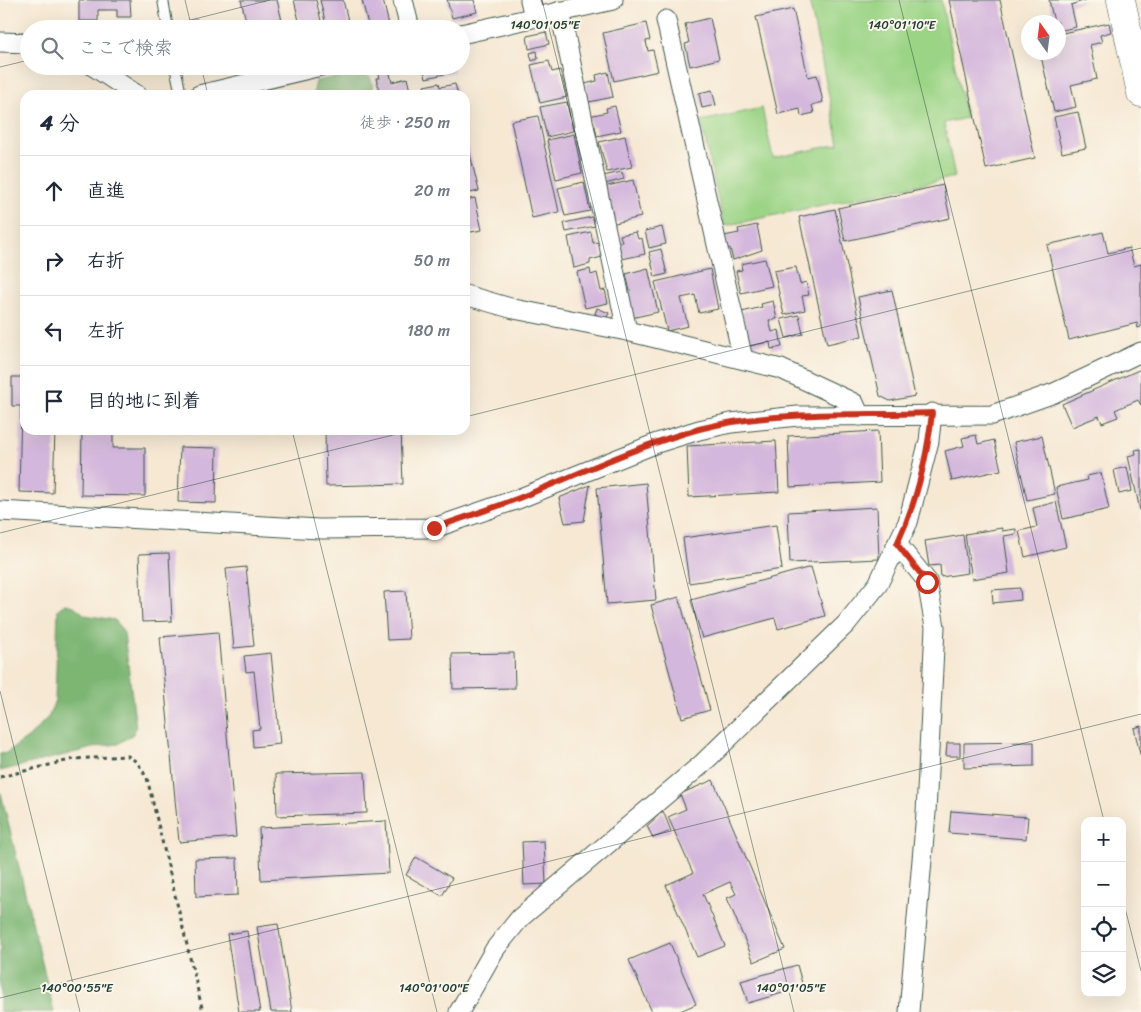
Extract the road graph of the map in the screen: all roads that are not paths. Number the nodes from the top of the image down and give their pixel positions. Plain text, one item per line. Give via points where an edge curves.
1 (163, 0) edge
2 (403, 0) edge
3 (613, 0) edge
4 (1121, 0) edge
5 (532, 9) edge
6 (560, 11) junction
7 (166, 20) edge
8 (408, 20) edge
9 (666, 20) dead end
10 (470, 31) edge
11 (0, 42) edge
12 (20, 43) edge
13 (107, 75) edge
14 (177, 75) edge
15 (283, 75) edge
16 (129, 90) edge
17 (180, 90) edge
18 (220, 90) edge
19 (1141, 94) edge
20 (470, 297) edge
21 (627, 331) junction
22 (1141, 352) edge
23 (743, 359) junction
24 (932, 413) junction
25 (860, 416) junction
26 (0, 510) edge
27 (897, 544) junction
28 (460, 1012) edge
29 (909, 1012) edge

1 - 7 lane
2 - 8 street
3 - 6 street
4 - 19 street
5 - 6 street
5 - 10 street
6 - 21 street
9 - 23 street
11 - 12 street
13 - 16 street
14 - 17 lane
15 - 18 street
20 - 21 street via 514,310
21 - 23 street
22 - 24 street via 1054,393 992,414
23 - 25 street via 781,369 854,403
24 - 25 street
24 - 27 street via 929,441 908,522
25 - 26 street via 798,416 699,430 434,528 319,529
27 - 28 street via 878,584 846,624 702,764 520,918 495,949
27 - 29 street via 927,582 935,627 926,813

